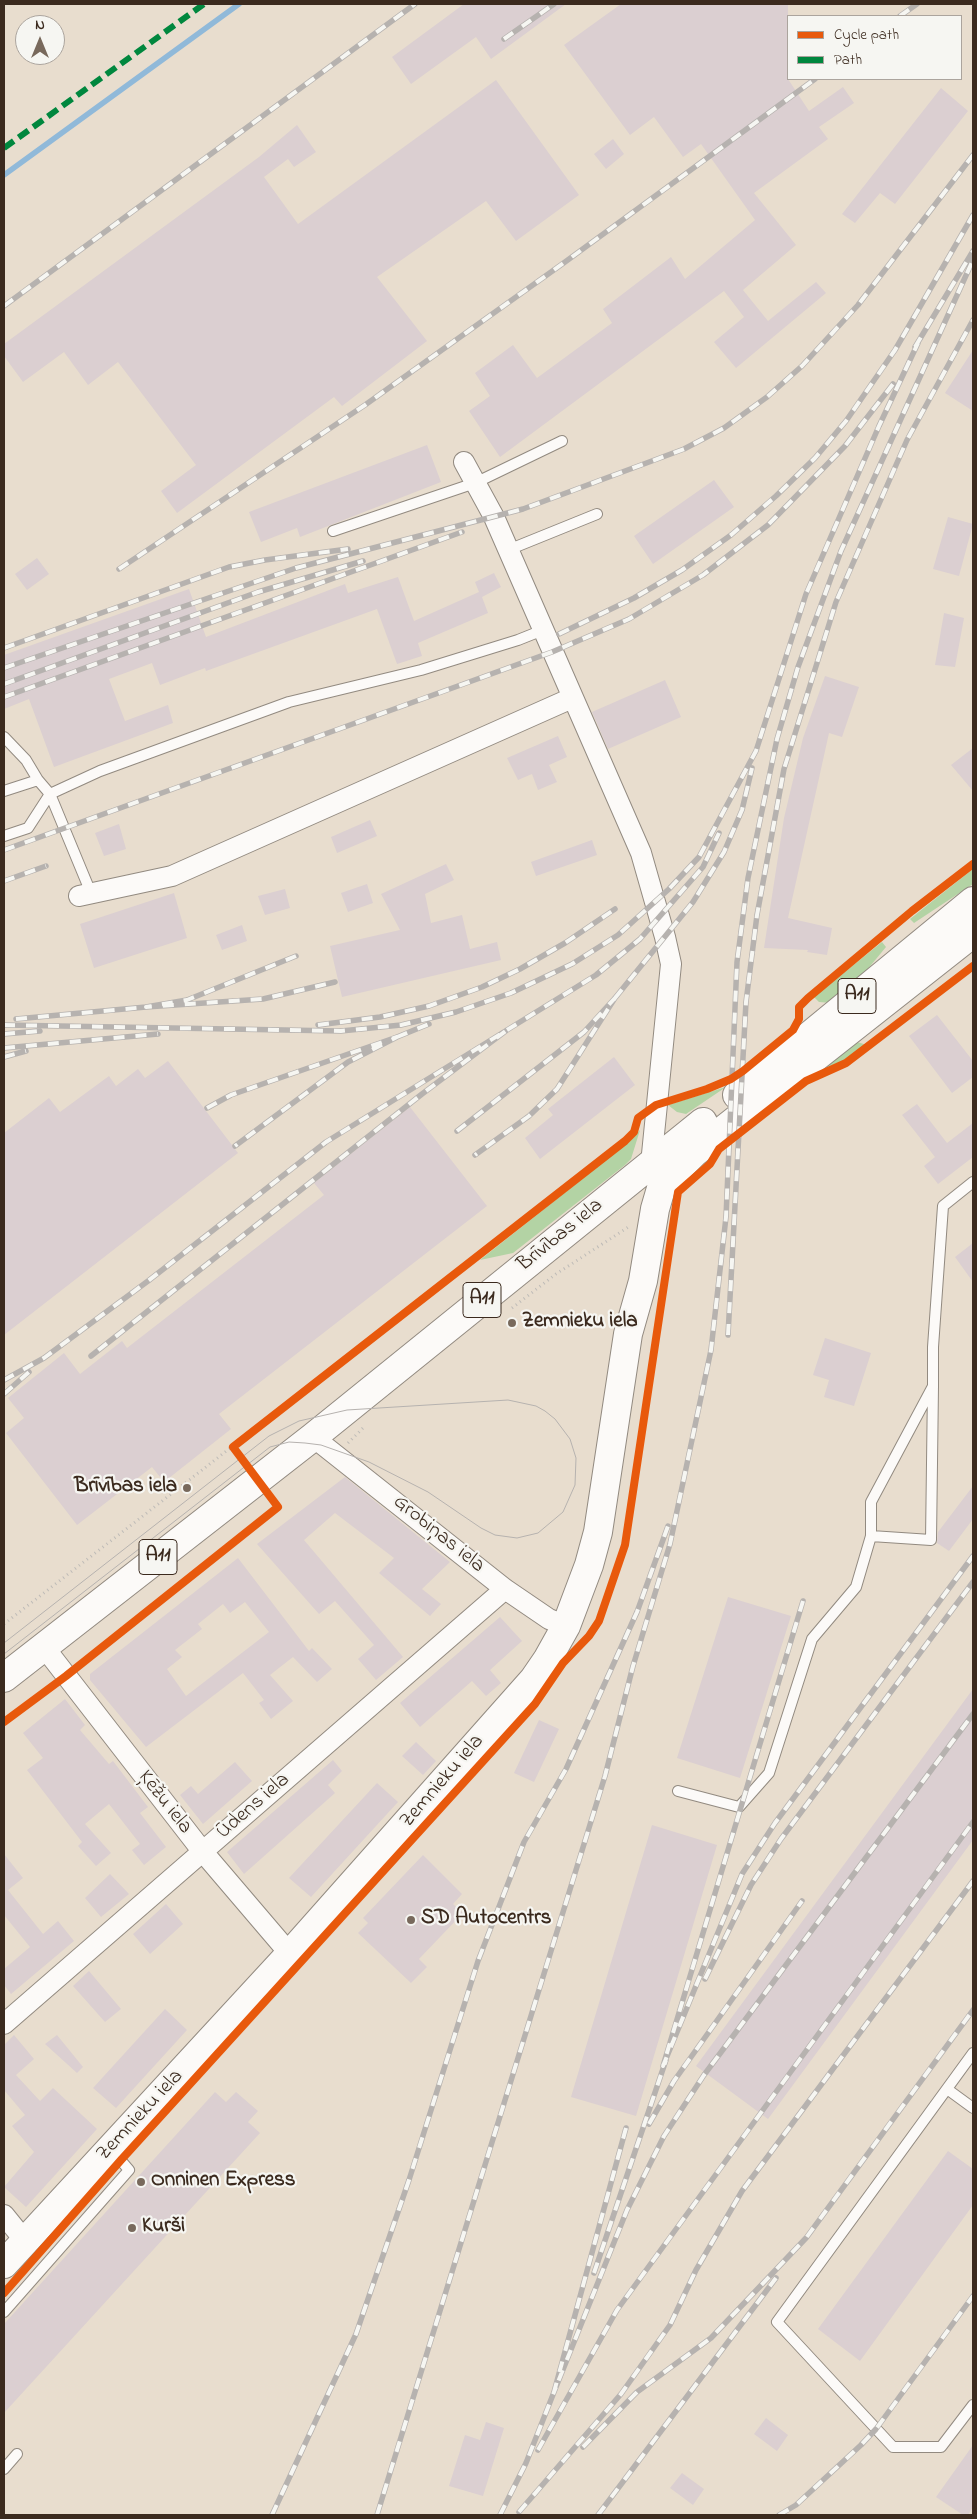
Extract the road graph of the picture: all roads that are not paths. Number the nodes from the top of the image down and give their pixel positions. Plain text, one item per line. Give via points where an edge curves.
1 (562, 441) dead end
2 (464, 462) dead end
3 (475, 482) junction
4 (597, 514) dead end
5 (333, 531) dead end
6 (508, 550) junction
7 (543, 630) junction
8 (572, 698) junction
9 (4, 737) edge
10 (38, 780) junction
11 (4, 790) edge
12 (50, 794) junction
13 (4, 836) edge
14 (85, 894) joint
15 (973, 901) edge
16 (973, 933) edge
17 (657, 1174) junction
18 (973, 1182) edge
19 (628, 1334) junction
20 (933, 1386) junction
21 (313, 1437) junction
22 (871, 1536) junction
23 (505, 1589) junction
24 (566, 1626) junction
25 (44, 1647) junction
26 (4, 1678) edge
27 (678, 1791) dead end
28 (202, 1852) junction
29 (290, 1954) junction
30 (4, 2024) edge
31 (973, 2052) edge
32 (947, 2089) junction
33 (973, 2108) edge
34 (111, 2149) junction
35 (4, 2215) edge
36 (25, 2242) junction
37 (4, 2264) edge
38 (4, 2312) edge
39 (973, 2405) edge
40 (17, 2454) dead end
41 (4, 2469) edge

1 - 3 lane
2 - 3 street
3 - 5 lane
3 - 6 street
4 - 6 lane
6 - 7 street
7 - 8 street
7 - 12 lane via 421,670 289,702 100,771
8 - 14 street via 172,876
8 - 17 street via 641,854 671,964
9 - 10 lane via 26,760
10 - 11 lane
10 - 12 lane
12 - 13 lane via 28,828
12 - 14 lane
15 - 17 highway, Brīvības iela / A11
16 - 17 highway, Brīvības iela / A11 via 694,1153
17 - 19 highway, Zemnieku iela / A11 via 655,1209 643,1281
17 - 19 highway via 635,1222 626,1305
17 - 21 highway, Brīvības iela / A11
18 - 20 lane via 943,1206
19 - 24 highway, Zemnieku iela / A11 via 598,1532 590,1565
20 - 22 lane via 871,1502
20 - 22 lane via 931,1540
21 - 23 street, Grobiņas iela
21 - 25 highway, Brīvības iela / A11
22 - 27 lane via 856,1587 812,1639 769,1773 739,1807
23 - 24 street, Grobiņas iela via 549,1619
23 - 28 street, Ūdens iela
24 - 29 highway, Zemnieku iela / A11 via 534,1678
25 - 26 highway, Brīvības iela / A11
25 - 28 street, Ķēžu iela
28 - 29 street, Ķēžu iela
28 - 30 street, Ūdens iela
29 - 34 highway, Zemnieku iela / A11
31 - 32 lane
32 - 33 lane
32 - 39 lane via 777,2322 893,2446 941,2446
34 - 36 highway, Zemnieku iela / A11
34 - 38 lane via 129,2170
35 - 36 street
36 - 37 highway, Zemnieku iela / A11
40 - 41 lane

